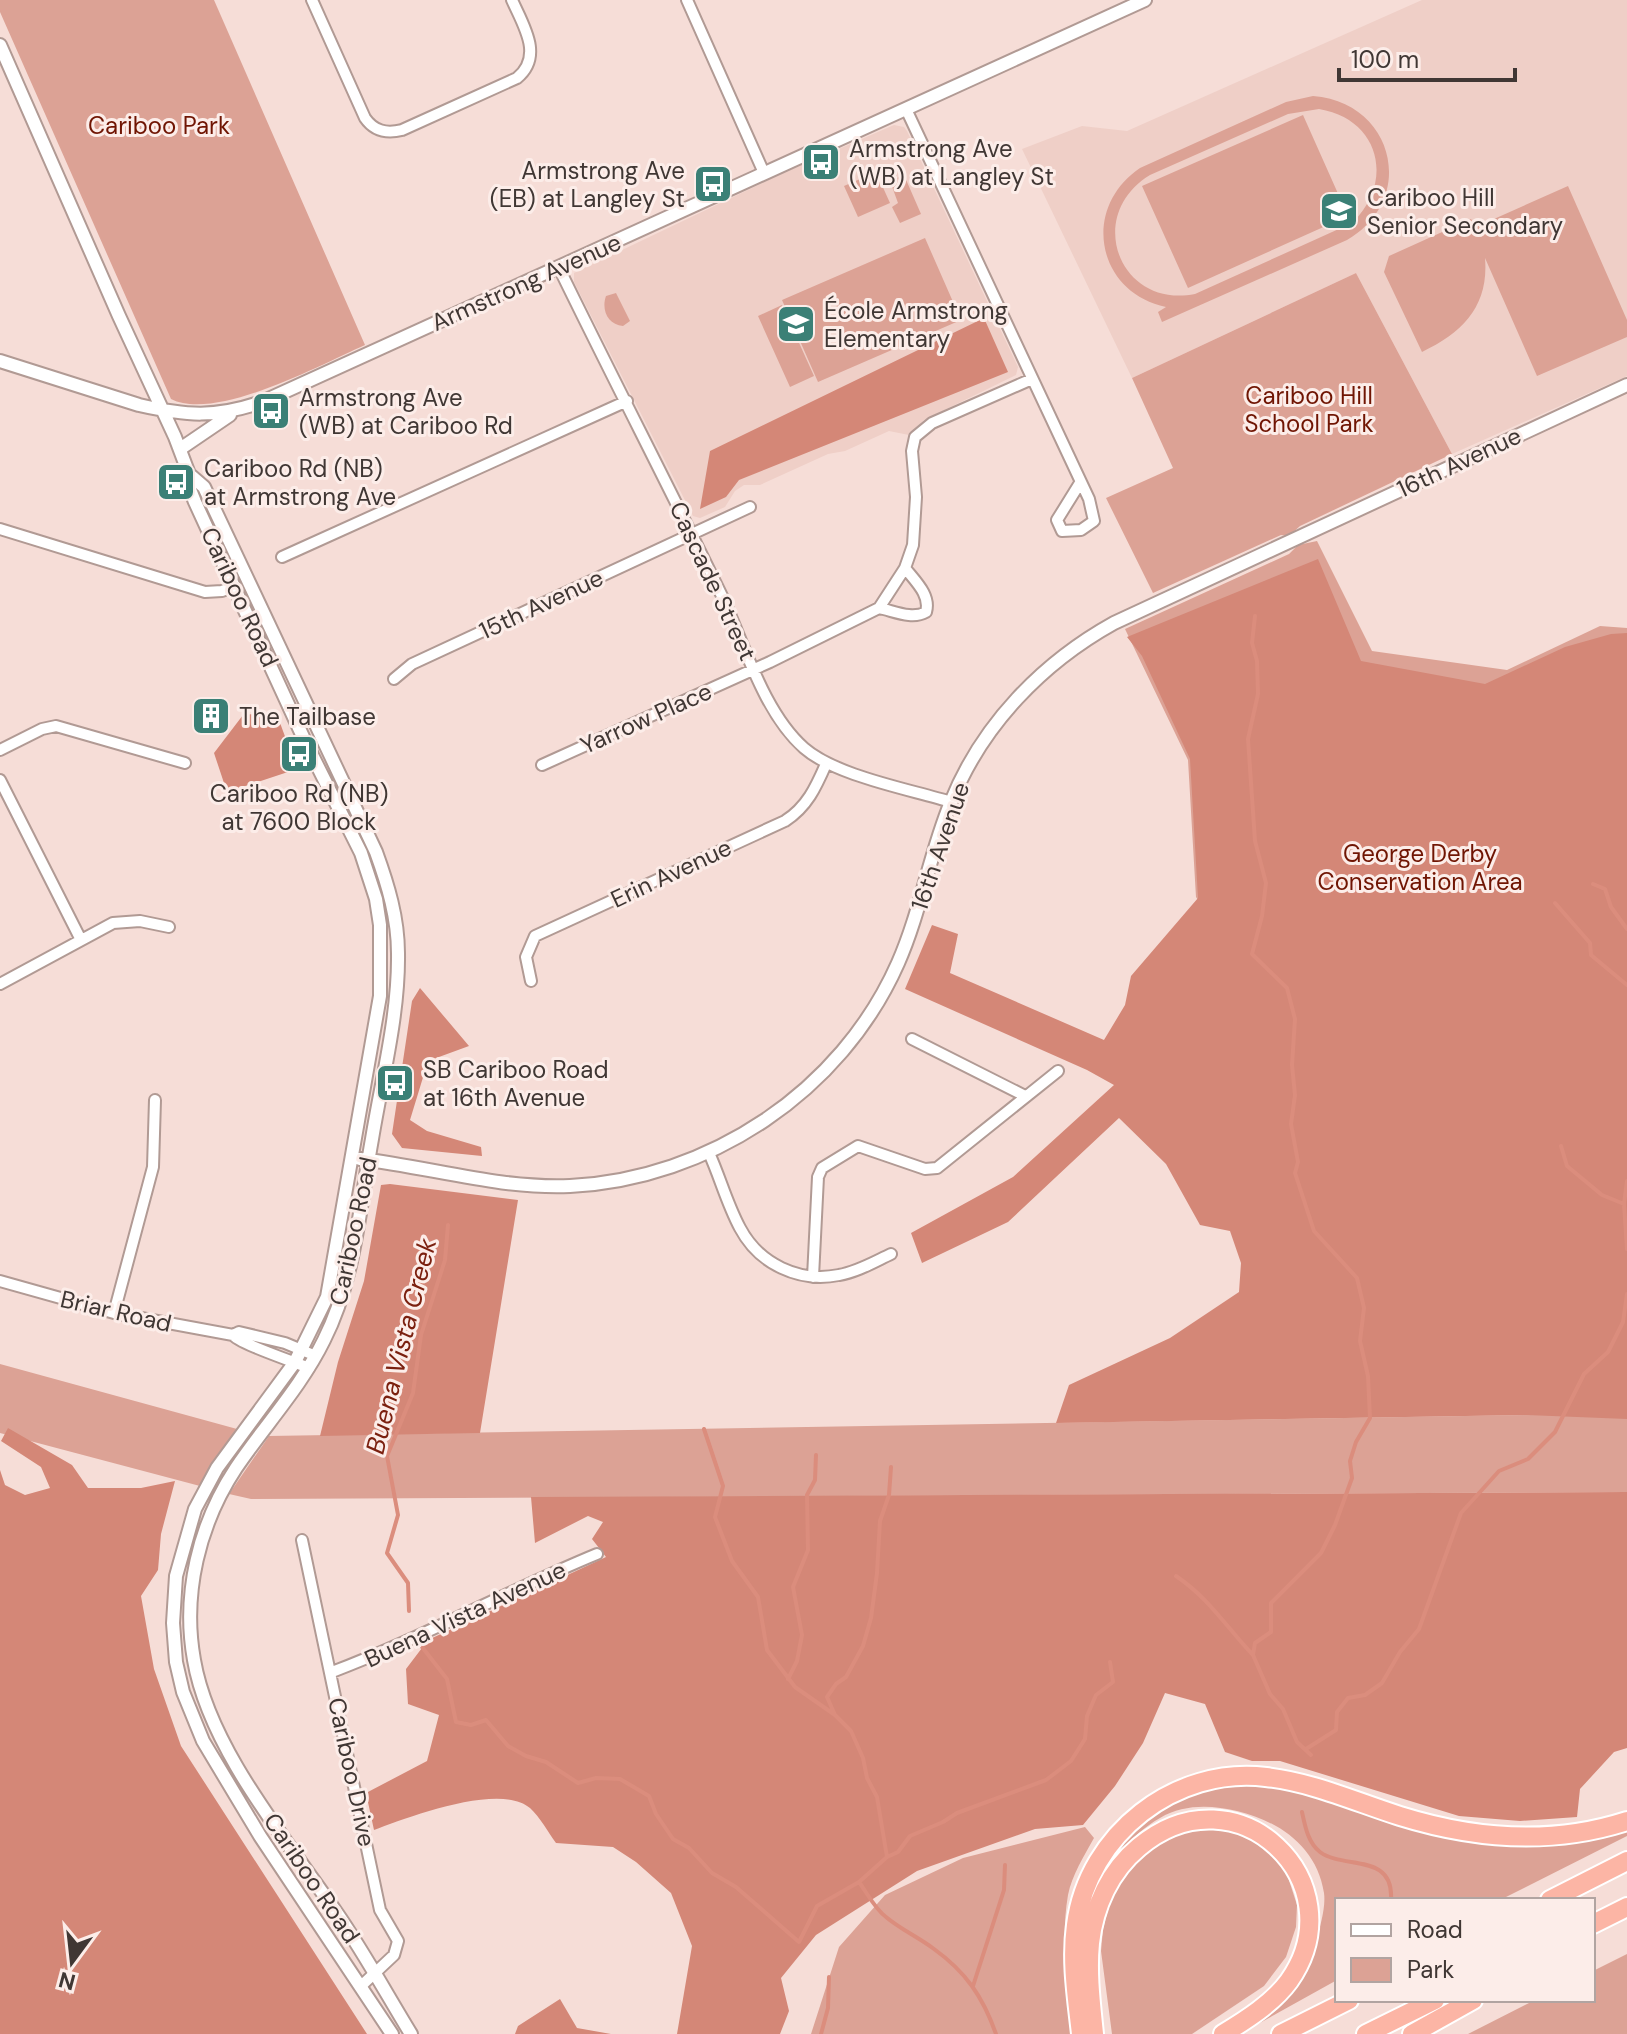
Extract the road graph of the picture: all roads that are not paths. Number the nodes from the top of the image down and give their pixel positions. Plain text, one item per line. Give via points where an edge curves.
1 (312, 0) edge
2 (512, 0) edge
3 (687, 0) edge
4 (1145, 0) edge
5 (0, 45) edge
6 (906, 109) junction
7 (764, 173) junction
8 (559, 268) junction
9 (0, 361) edge
10 (1032, 379) junction
11 (1627, 385) edge
12 (627, 401) junction
13 (162, 410) junction
14 (235, 411) junction
15 (180, 449) junction
16 (189, 474) junction
17 (1080, 483) junction
18 (750, 507) dead end
19 (0, 529) edge
20 (691, 534) junction
21 (282, 557) dead end
22 (905, 568) junction
23 (235, 586) junction
24 (879, 608) junction
25 (754, 669) junction
26 (394, 679) dead end
27 (0, 750) edge
28 (185, 763) dead end
29 (826, 764) junction
30 (542, 765) dead end
31 (0, 780) edge
32 (951, 802) junction
33 (169, 927) dead end
34 (81, 940) junction
35 (531, 981) dead end
36 (0, 984) edge
37 (912, 1039) dead end
38 (1058, 1071) dead end
39 (1025, 1096) junction
40 (155, 1100) dead end
41 (709, 1153) junction
42 (353, 1158) junction
43 (368, 1160) junction
44 (891, 1254) dead end
45 (813, 1277) junction
46 (0, 1281) edge
47 (114, 1313) junction
48 (233, 1335) junction
49 (300, 1349) junction
50 (295, 1362) junction
51 (312, 1362) junction
52 (302, 1540) dead end
53 (597, 1554) dead end
54 (332, 1672) junction
55 (1627, 1821) edge
56 (1627, 1861) edge
57 (1554, 1898) edge
58 (1627, 1907) edge
59 (1595, 1923) edge
60 (375, 1974) junction
61 (361, 1986) junction
62 (1345, 2002) edge
63 (1431, 2002) edge
64 (1469, 2002) edge
65 (392, 2034) edge
66 (411, 2034) edge
67 (1081, 2034) edge
68 (1094, 2034) edge
69 (1223, 2034) edge
70 (1281, 2034) edge
71 (1366, 2034) edge
72 (1412, 2034) edge

1 - 2 street via 365,118 387,132 402,130 523,72 531,47
3 - 7 street
4 - 6 street, Armstrong Avenue
5 - 13 street, Cariboo Road
6 - 7 street, Armstrong Avenue
6 - 10 street
7 - 8 street, Armstrong Avenue
8 - 12 street, Cascade Street
8 - 14 street, Armstrong Avenue
9 - 13 street, Armstrong Avenue
10 - 17 street
10 - 22 street via 932,423 915,437 916,523
11 - 32 street, 16th Avenue via 1095,634 1049,666 1001,716
12 - 20 street, Cascade Street
12 - 21 street
13 - 14 street, Armstrong Avenue via 199,416
13 - 15 street, Cariboo Road
14 - 15 street
15 - 16 street, Cariboo Road
16 - 23 street, Cariboo Road via 189,487
16 - 43 street, Cariboo Road via 204,487 386,880 397,930 398,978
17 - 17 street via 1094,521 1081,530 1062,531 1057,520
18 - 20 street, 15th Avenue
19 - 23 street via 205,592
20 - 25 street, Cascade Street
20 - 26 street, 15th Avenue via 412,664
22 - 24 street
22 - 24 street via 925,594 926,612 919,616
23 - 42 street, Cariboo Road via 361,853 376,899 380,996
24 - 25 street, Yarrow Place
25 - 29 street, Cascade Street via 789,733
25 - 30 street, Yarrow Place
27 - 28 street via 56,726
29 - 32 street, Cascade Street
29 - 35 street, Erin Avenue via 811,798 785,821 535,936 526,957
31 - 34 street
32 - 41 street, 16th Avenue via 907,943 863,1024 798,1095
33 - 34 street via 127,920
34 - 36 street
37 - 39 street
38 - 39 street
39 - 45 street via 937,1168 925,1169 858,1146 822,1168
40 - 47 street via 153,1167
41 - 43 street, 16th Avenue via 639,1176 568,1186 516,1184
41 - 45 street via 739,1226 756,1251 781,1268
42 - 43 street, 16th Avenue
42 - 49 street, Cariboo Road via 327,1297
43 - 51 street, Cariboo Road via 350,1263 333,1320
44 - 45 street via 851,1272
46 - 47 street, Briar Road
47 - 48 street, Briar Road
48 - 49 street, Briar Road via 239,1332
48 - 50 street, Briar Road via 237,1342
49 - 50 street, Cariboo Road
49 - 51 street, Briar Road
50 - 51 street, Briar Road
50 - 61 street, Cariboo Road via 217,1468 195,1509 176,1576 174,1645 183,1692 203,1741
51 - 60 street, Cariboo Road via 235,1470 211,1514 194,1573 191,1640 206,1706 228,1751
52 - 54 street, Cariboo Drive
53 - 54 street, Buena Vista Avenue
54 - 60 street, Cariboo Drive via 380,1910 398,1941 397,1950
55 - 67 highway via 1537,1837 1490,1835 1418,1821 1267,1777 1236,1775 1190,1785 1144,1810 1115,1835 1091,1875 1075,1943
56 - 57 highway
58 - 59 highway
60 - 61 street, Cariboo Drive
60 - 66 street, Cariboo Road
61 - 65 street, Cariboo Road
62 - 70 highway
63 - 71 highway
64 - 72 highway
68 - 69 highway via 1090,1941 1099,1901 1132,1853 1162,1831 1194,1820 1247,1827 1277,1845 1304,1888 1308,1921 1290,1980

